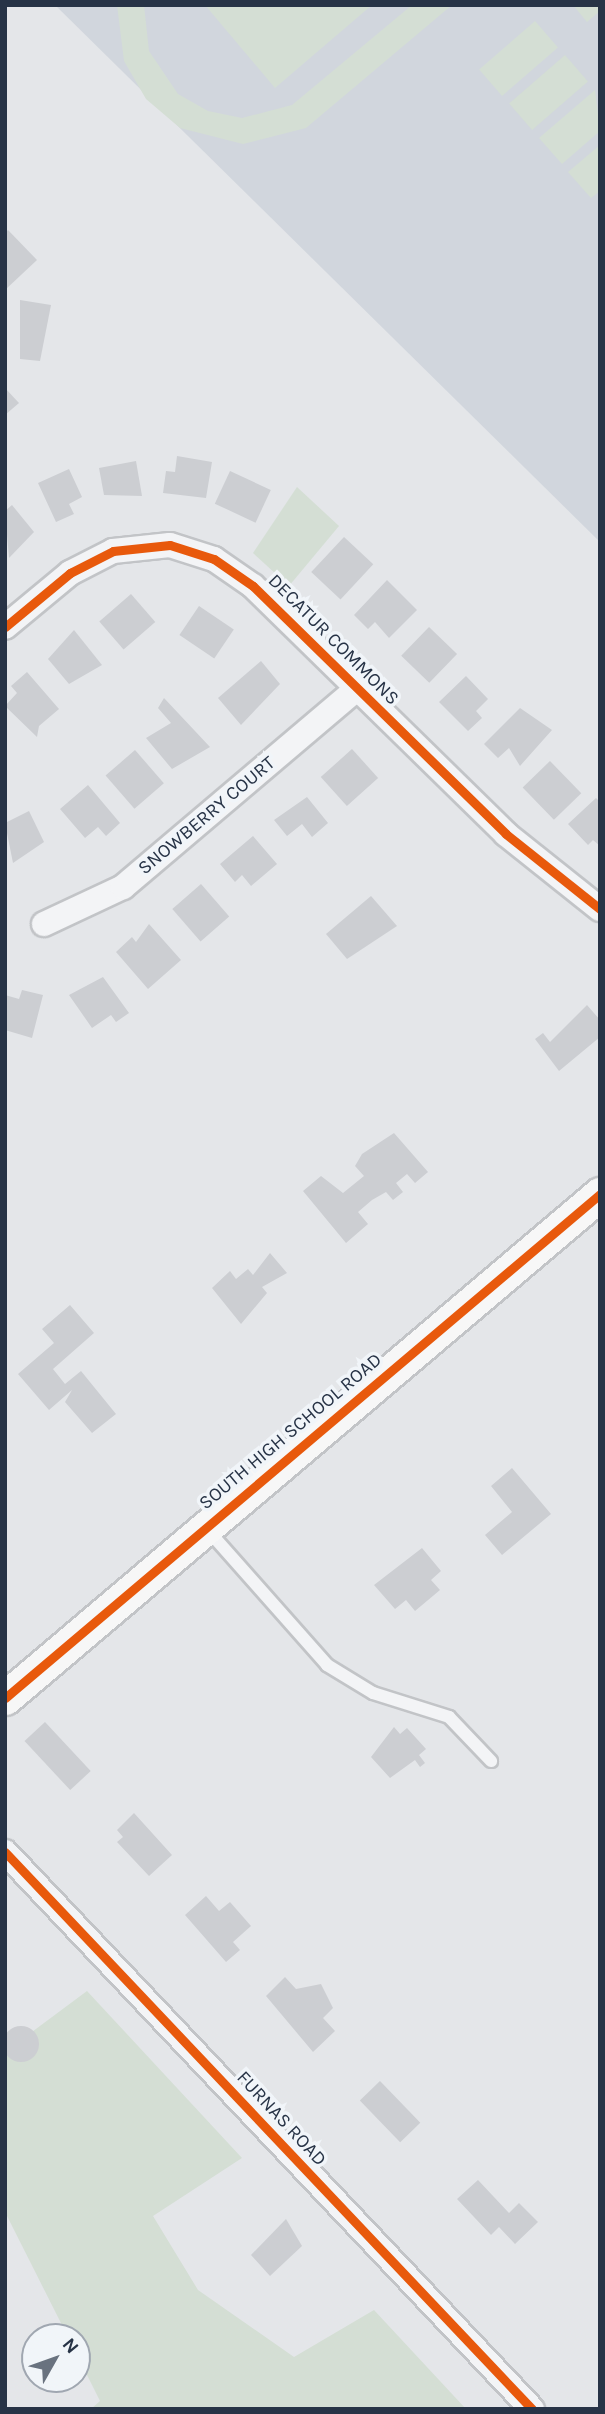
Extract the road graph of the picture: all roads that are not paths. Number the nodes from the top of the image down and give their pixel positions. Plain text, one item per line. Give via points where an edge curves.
1 (5, 627) edge
2 (358, 688) junction
3 (600, 909) edge
4 (44, 924) dead end
5 (600, 1194) edge
6 (206, 1528) junction
7 (5, 1698) edge
8 (491, 1761) dead end
9 (5, 1852) edge
10 (532, 2409) edge

1 - 2 street, DECATUR COMMONS via 96,557 150,545 188,548 239,573
2 - 3 street, DECATUR COMMONS via 506,834
2 - 4 street, SNOWBERRY COURT via 123,887
5 - 6 main road, SOUTH HIGH SCHOOL ROAD
6 - 7 main road, SOUTH HIGH SCHOOL ROAD
6 - 8 lane via 327,1665 373,1693 449,1717
9 - 10 street, FURNAS ROAD

